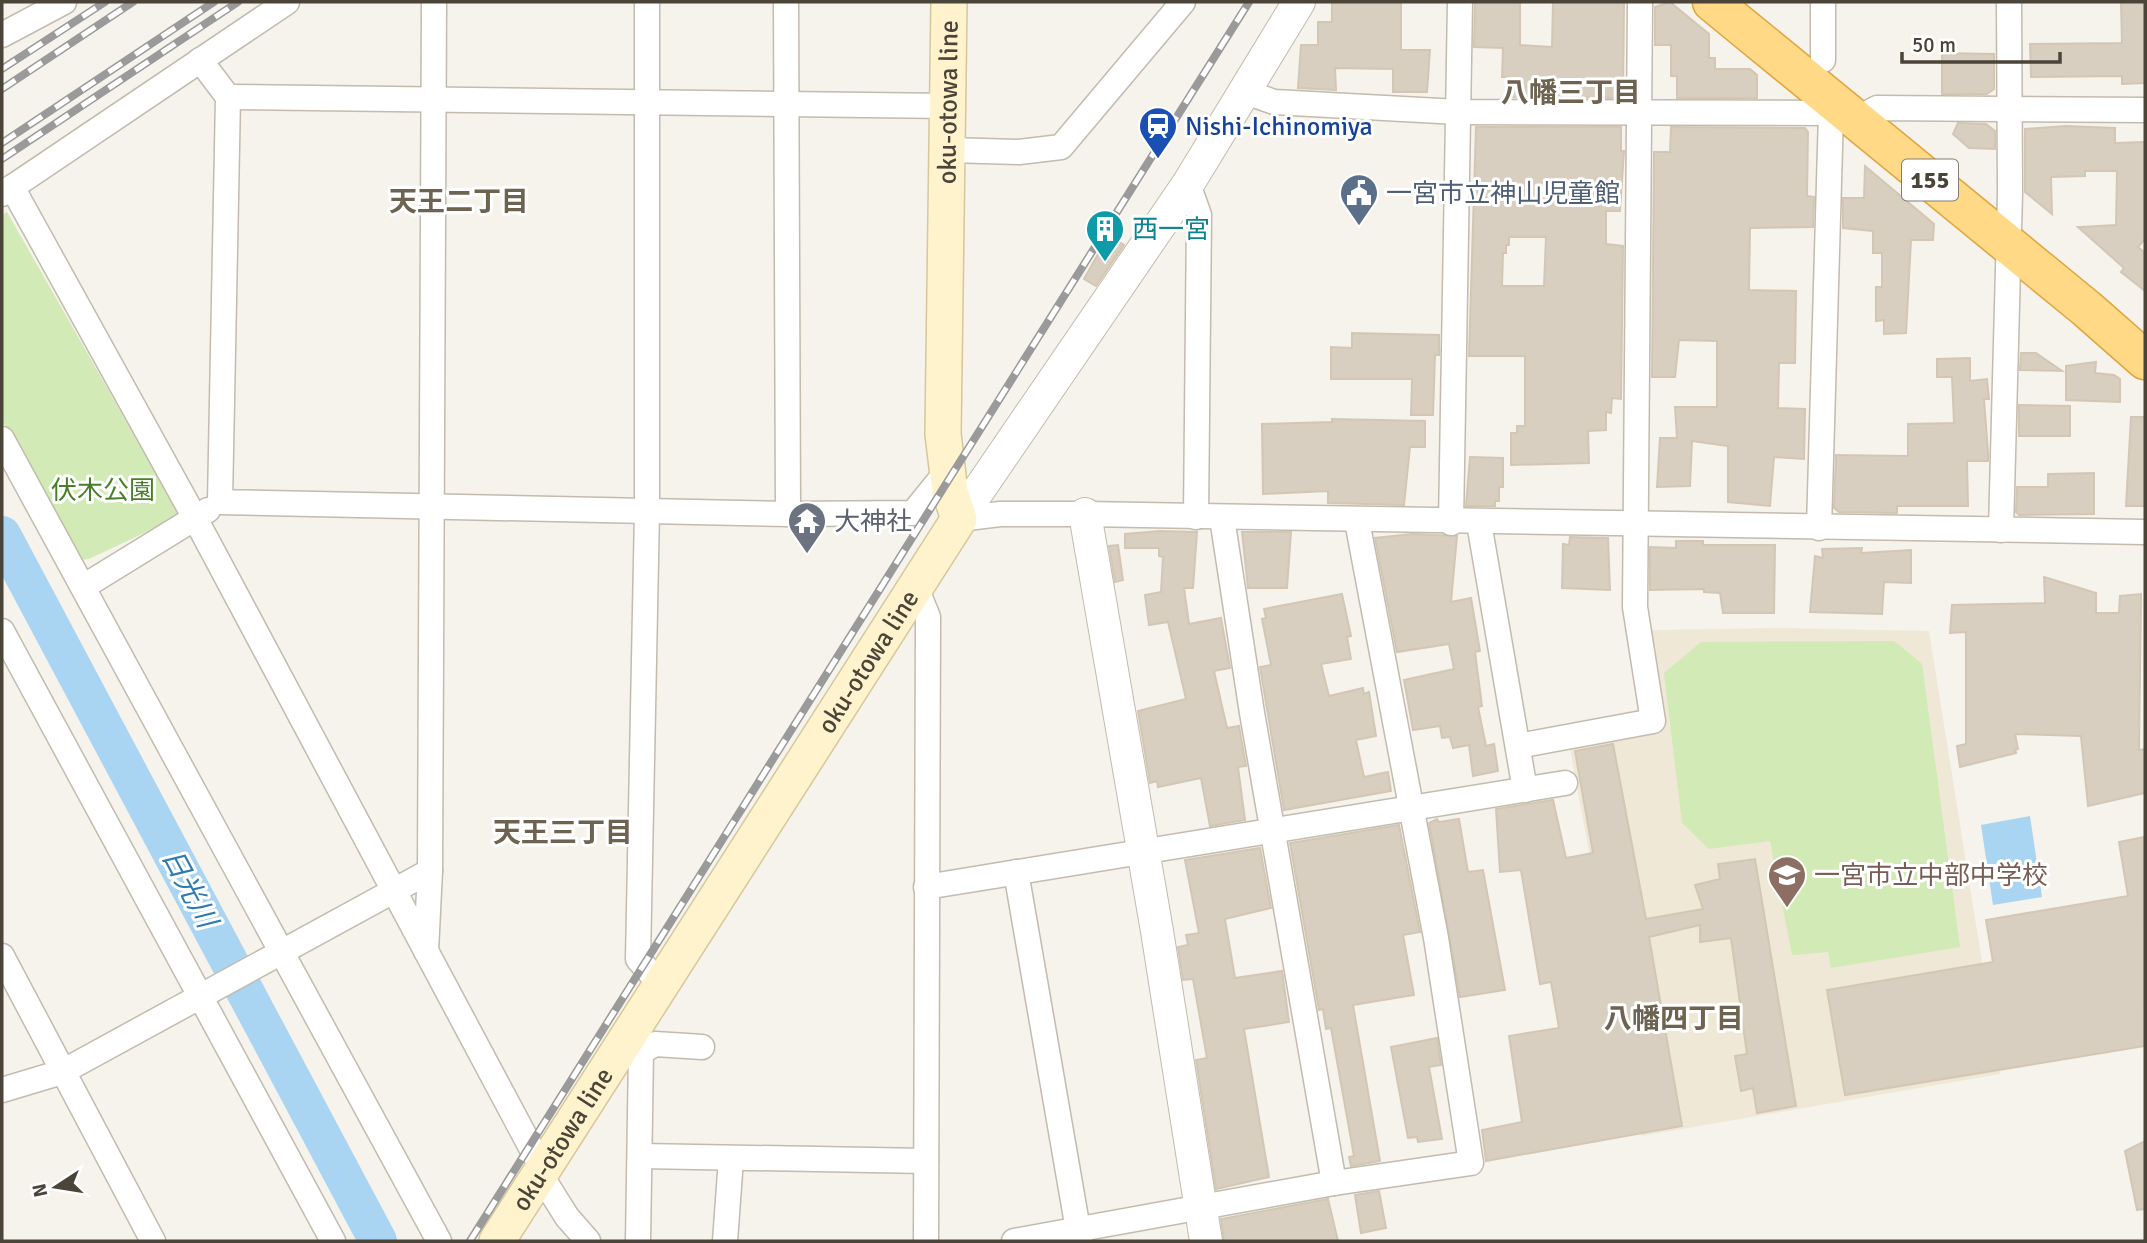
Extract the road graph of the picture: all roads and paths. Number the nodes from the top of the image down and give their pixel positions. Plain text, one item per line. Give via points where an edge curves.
1 (64, 2) edge
2 (287, 2) edge
3 (434, 2) edge
4 (647, 2) edge
5 (786, 2) edge
6 (949, 2) edge
7 (1183, 2) edge
8 (1299, 2) edge
9 (1460, 2) edge
10 (1640, 2) edge
11 (1712, 2) edge
12 (1755, 2) edge
13 (1823, 2) edge
14 (2009, 2) edge
15 (2, 34) edge
16 (200, 60) junction
17 (1823, 60) junction
18 (1243, 91) junction
19 (228, 97) junction
20 (433, 101) junction
21 (646, 102) junction
22 (787, 102) junction
23 (950, 106) junction
24 (2009, 109) junction
25 (2145, 110) edge
26 (1458, 112) junction
27 (1639, 113) junction
28 (1855, 113) junction
29 (948, 150) junction
30 (1188, 184) junction
31 (7, 190) edge
32 (2009, 235) junction
33 (2145, 331) edge
34 (2145, 360) edge
35 (2, 439) edge
36 (947, 471) junction
37 (220, 502) junction
38 (431, 509) junction
39 (647, 511) junction
40 (788, 514) junction
41 (1085, 514) junction
42 (1196, 517) junction
43 (195, 518) junction
44 (1222, 518) junction
45 (959, 519) junction
46 (1357, 521) junction
47 (1451, 523) junction
48 (1479, 523) junction
49 (1636, 526) junction
50 (1819, 528) junction
51 (2001, 530) junction
52 (2145, 532) edge
53 (915, 585) junction
54 (83, 587) junction
55 (2, 631) edge
56 (1518, 746) junction
57 (1565, 783) dead end
58 (1525, 790) junction
59 (1411, 808) junction
60 (1272, 830) junction
61 (1144, 851) junction
62 (430, 871) junction
63 (1016, 872) junction
64 (926, 887) junction
65 (393, 892) junction
66 (426, 952) junction
67 (279, 953) junction
68 (2, 956) edge
69 (661, 985) junction
70 (203, 993) junction
71 (634, 1045) junction
72 (702, 1047) dead end
73 (62, 1072) junction
74 (2, 1090) edge
75 (641, 1156) junction
76 (731, 1159) junction
77 (926, 1161) junction
78 (542, 1172) junction
79 (1334, 1183) junction
80 (1201, 1208) junction
81 (1079, 1236) edge
82 (153, 1241) edge
83 (333, 1241) edge
84 (439, 1241) edge
85 (497, 1241) edge
86 (588, 1241) edge
87 (638, 1241) edge
88 (725, 1241) edge
89 (926, 1241) edge
90 (1014, 1241) edge
91 (1206, 1241) edge

1 - 15 street
2 - 16 street
3 - 20 street
4 - 21 street
5 - 22 street
6 - 23 main road, oku-otowa line
7 - 29 street via 1061,147 1019,152
8 - 18 street
9 - 26 street
10 - 27 street
11 - 28 highway, 155
12 - 17 highway, 155
13 - 17 street
14 - 24 street
16 - 19 street
16 - 31 street
17 - 28 highway, 155
18 - 26 street via 1274,102
18 - 30 street
19 - 20 street
19 - 37 street
20 - 21 street
20 - 38 street
21 - 22 street
21 - 39 street
22 - 23 street
22 - 40 street
23 - 29 main road, oku-otowa line
24 - 25 street
24 - 28 street
24 - 32 street
26 - 27 street
26 - 47 street
27 - 28 street
27 - 49 street
28 - 32 highway, 155
28 - 50 street
29 - 36 main road, oku-otowa line via 943,434
30 - 42 street via 1199,215
30 - 45 street
31 - 43 street
32 - 33 highway, 155
32 - 34 highway, 155
32 - 51 street
35 - 54 street
36 - 40 street via 913,513
36 - 45 main road, oku-otowa line
37 - 38 street
37 - 43 street
38 - 39 street
38 - 62 street
39 - 40 street
39 - 69 street via 638,959
41 - 42 street
41 - 45 street
41 - 61 street
42 - 44 street
43 - 54 street
43 - 65 street
44 - 46 street
44 - 60 street
45 - 53 main road, oku-otowa line
46 - 47 street
46 - 59 street
47 - 48 street
48 - 49 street
48 - 56 street
49 - 50 street
49 - 56 street via 1635,607 1653,721
50 - 51 street
51 - 52 street
53 - 64 street via 928,617
53 - 69 main road, oku-otowa line
54 - 67 street
55 - 70 street
56 - 58 street
57 - 58 street
58 - 59 street
59 - 60 street
59 - 79 street via 1471,1163
60 - 61 street
60 - 79 street
61 - 63 street
61 - 80 street
62 - 65 street
62 - 66 street
63 - 64 street
63 - 81 street
64 - 77 street
65 - 66 street
65 - 67 street
66 - 78 street
67 - 70 street
67 - 84 street
68 - 73 street
69 - 71 main road, oku-otowa line
70 - 73 street
70 - 83 street
71 - 72 street
71 - 75 street
71 - 78 main road, oku-otowa line
73 - 74 street
73 - 82 street
75 - 76 street
75 - 87 street
76 - 77 street
76 - 88 street
77 - 89 street
78 - 85 main road, oku-otowa line
78 - 86 street via 567,1217
79 - 80 street
80 - 81 street
80 - 91 street
81 - 90 street

